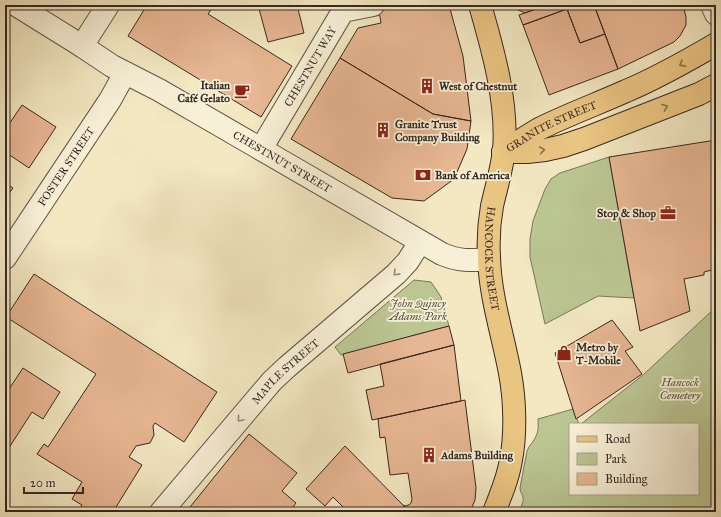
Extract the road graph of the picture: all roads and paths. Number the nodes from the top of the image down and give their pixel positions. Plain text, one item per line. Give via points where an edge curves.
1 (16, 5) edge
2 (108, 5) edge
3 (373, 5) edge
4 (480, 5) edge
5 (712, 5) edge
6 (716, 14) edge
7 (716, 44) edge
8 (82, 46) junction
9 (124, 73) junction
10 (716, 86) edge
11 (261, 149) junction
12 (503, 152) junction
13 (420, 242) junction
14 (5, 258) edge
15 (489, 259) junction
16 (161, 512) edge
17 (494, 512) edge

1 - 8 street, CHESTNUT STREET
2 - 8 street
3 - 11 street, CHESTNUT WAY via 343,11
4 - 12 main road, HANCOCK STREET via 501,91
5 - 6 street
7 -> 12 main road, GRANITE STREET via 676,67 540,129
8 - 9 street, CHESTNUT STREET
9 - 11 street, CHESTNUT STREET via 159,90
9 - 14 street, FOSTER STREET via 110,100
12 -> 10 main road, GRANITE STREET via 527,152 563,146
11 - 13 street, CHESTNUT STREET
12 - 15 main road, HANCOCK STREET via 492,208 488,241
13 - 15 street, CHESTNUT STREET via 453,259
13 -> 16 street, MAPLE STREET via 396,274 272,381
15 - 17 main road, HANCOCK STREET via 492,292 511,379 515,420 507,478

